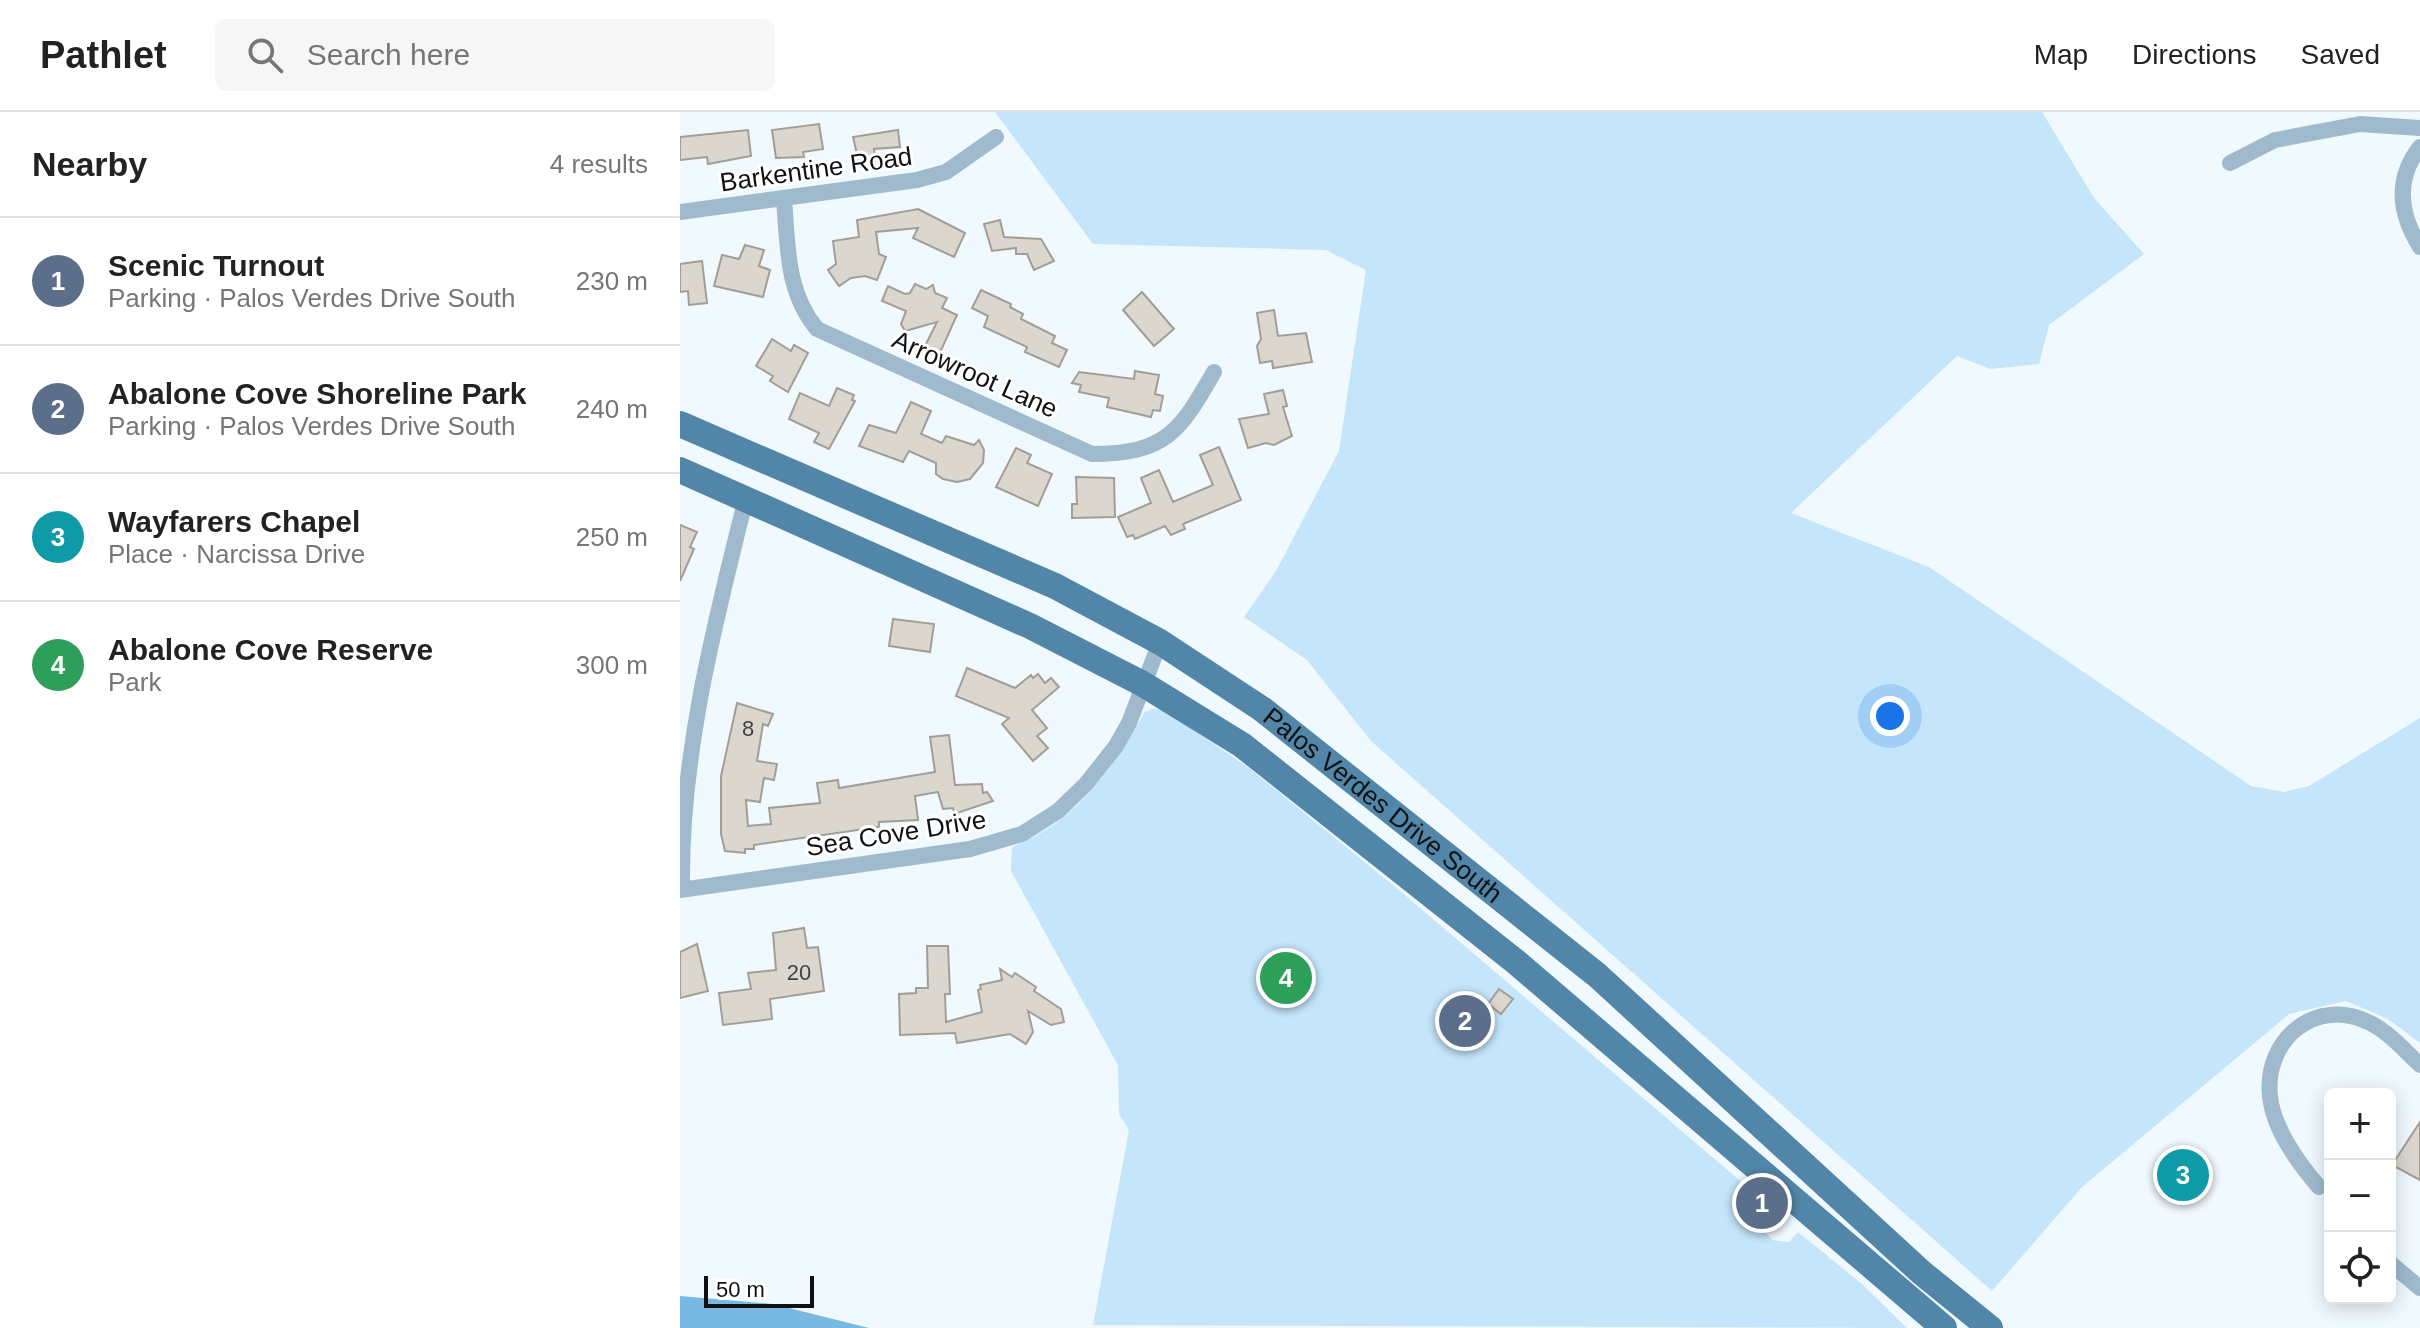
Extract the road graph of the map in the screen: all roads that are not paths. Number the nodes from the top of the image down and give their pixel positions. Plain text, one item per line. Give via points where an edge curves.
1 (2360, 118) edge
2 (2420, 128) edge
3 (996, 137) dead end
4 (2420, 147) edge
5 (2230, 163) dead end
6 (784, 200) junction
7 (680, 212) edge
8 (2420, 247) edge
9 (1214, 372) dead end
10 (680, 424) edge
11 (680, 470) edge
12 (746, 498) junction
13 (1160, 642) junction
14 (1143, 684) junction
15 (681, 890) edge
16 (2420, 1065) edge
17 (2319, 1187) dead end
18 (2396, 1268) edge
19 (2420, 1288) edge
20 (1944, 1328) edge
21 (1990, 1328) edge

1 - 2 street
1 - 5 street via 2275,140
3 - 6 street, Barkentine Road via 946,172
4 - 8 street via 2409,161 2401,198
6 - 7 street, Barkentine Road
6 - 9 street, Arrowroot Lane via 791,282 802,312 817,329 1092,454 1122,454 1161,442 1185,422
10 - 13 main road, Palos Verdes Drive South via 1055,586
11 - 12 main road, Palos Verdes Drive South
12 - 14 main road, Palos Verdes Drive South via 1030,626
12 - 15 street via 713,629 688,775 680,838
13 - 14 street, Sea Cove Drive
13 - 21 main road, Palos Verdes Drive South via 1262,709 1597,975 1922,1273
14 - 15 street, Sea Cove Drive via 1116,746 1086,784 1058,811 1022,834 970,849
14 - 20 main road, Palos Verdes Drive South via 1242,745 1492,943
16 - 17 street via 2372,1023 2342,1014 2308,1021 2281,1043 2270,1096 2284,1136
18 - 19 street

